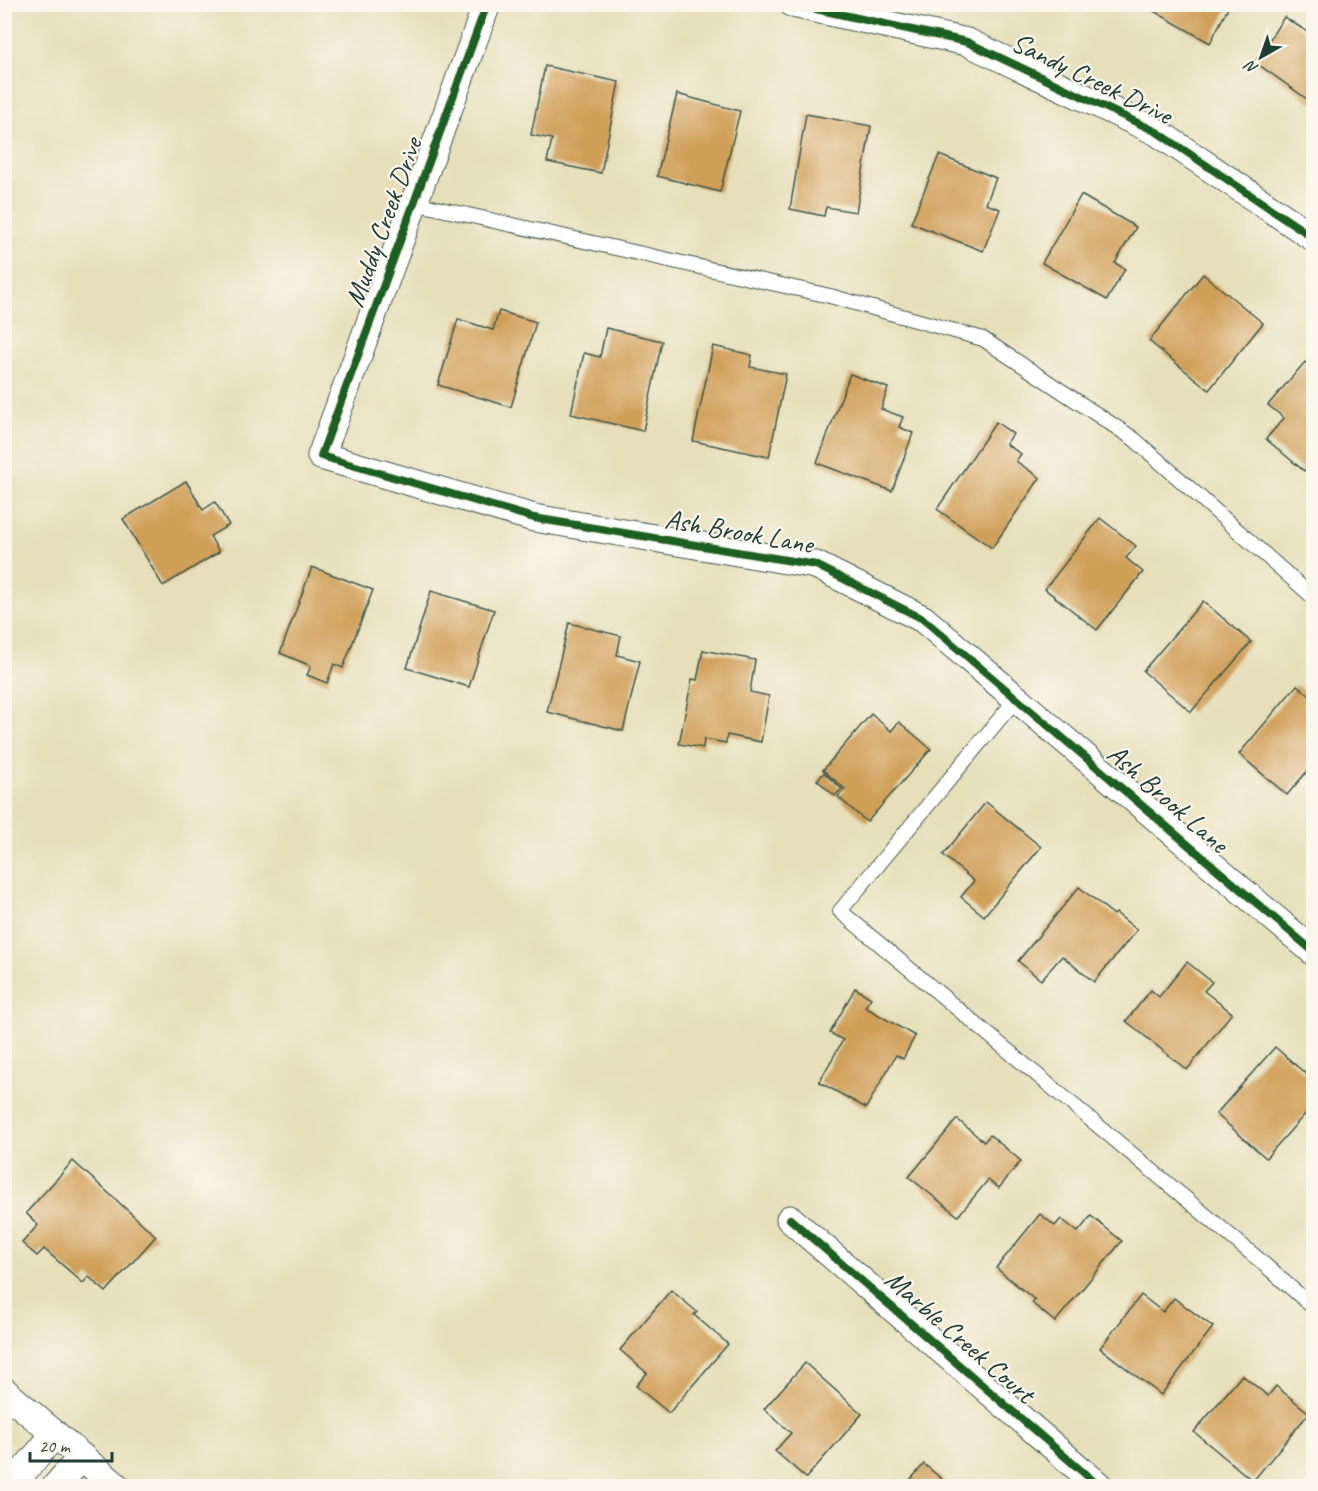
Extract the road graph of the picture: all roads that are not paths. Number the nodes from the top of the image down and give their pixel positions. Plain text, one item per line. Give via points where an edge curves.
1 (487, 4) edge
2 (793, 4) edge
3 (414, 202) junction
4 (1314, 238) edge
5 (321, 456) joint
6 (1314, 598) edge
7 (1017, 698) junction
8 (1314, 952) edge
9 (790, 1219) dead end
10 (1314, 1308) edge
11 (4, 1391) edge
12 (56, 1434) junction
13 (82, 1457) junction
14 (11, 1486) edge
15 (56, 1486) edge
16 (116, 1486) edge
17 (1100, 1486) edge

1 - 3 street, Muddy Creek Drive
2 - 4 street, Sandy Creek Drive via 967,42 1157,132
3 - 5 street, Muddy Creek Drive
3 - 6 lane via 830,296 982,339 1134,439
5 - 7 street, Ash Brook Lane via 534,518 816,565 923,619
7 - 8 street, Ash Brook Lane
7 - 10 lane via 840,911
9 - 17 street, Marble Creek Court
11 - 12 street
12 - 13 street
12 - 14 street
13 - 15 street
13 - 16 street

